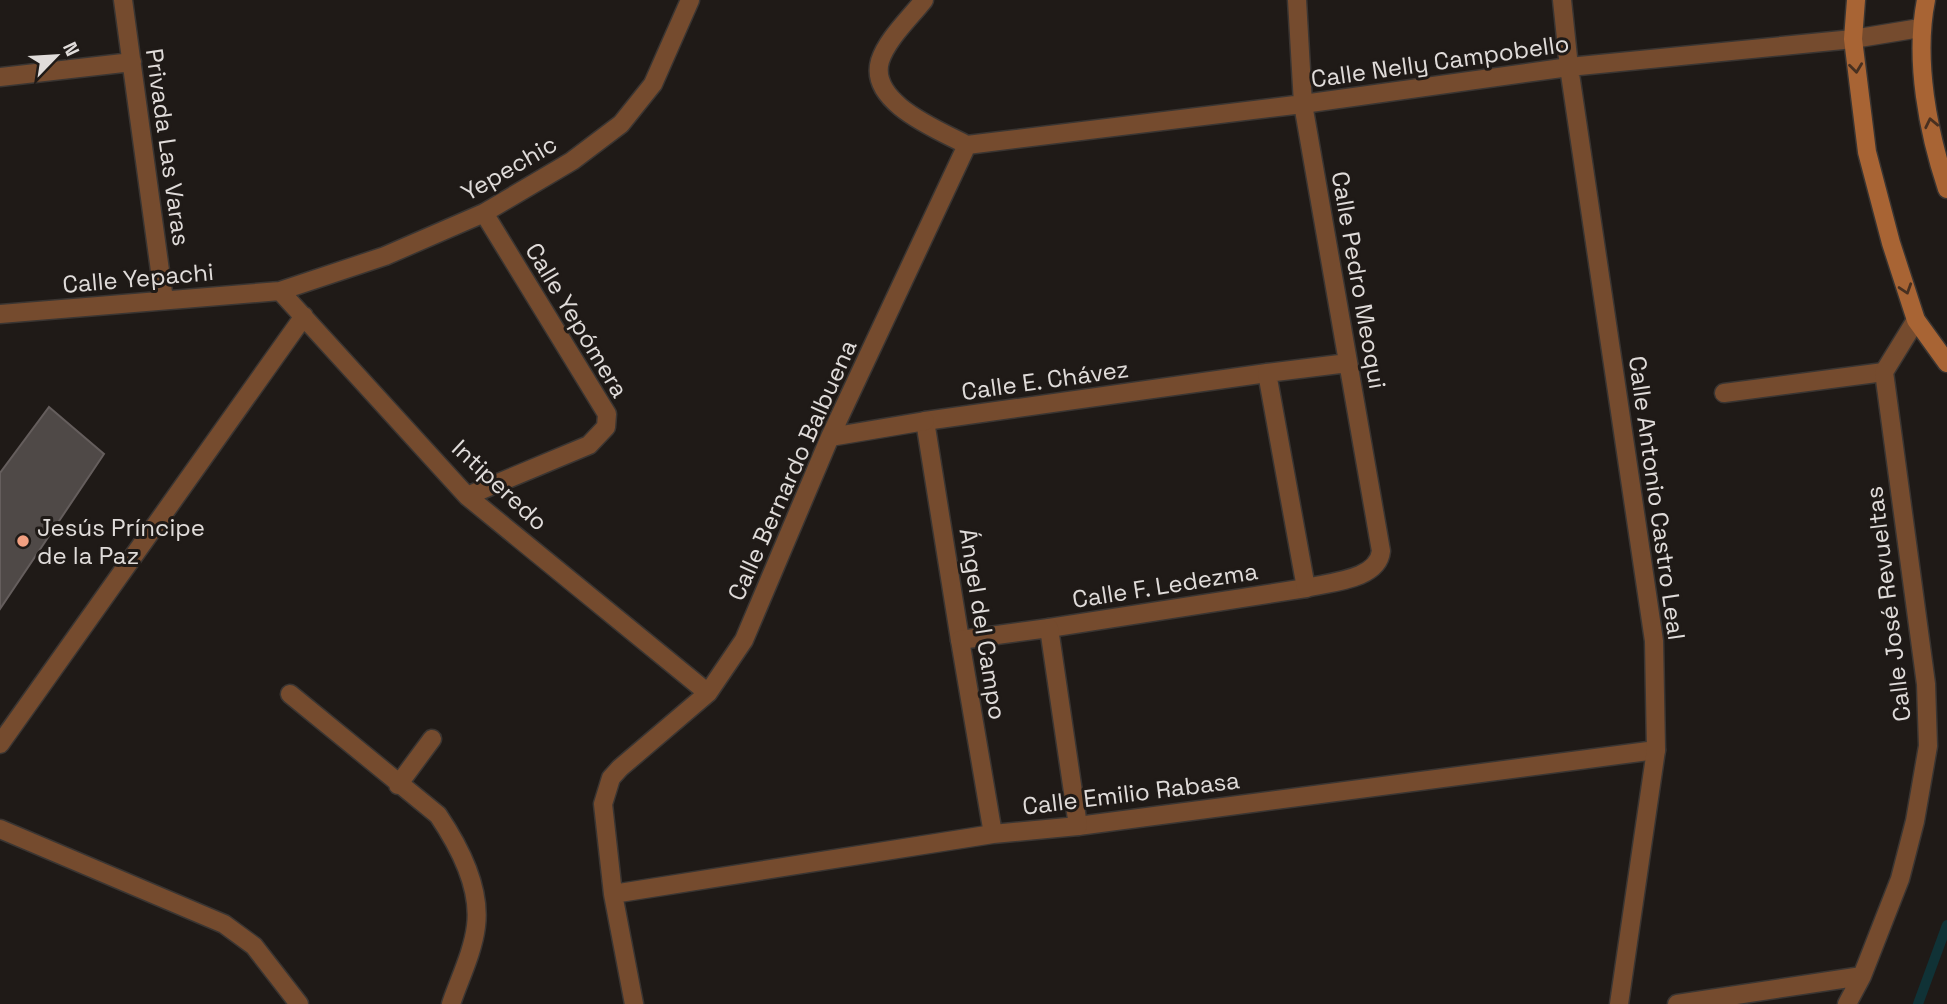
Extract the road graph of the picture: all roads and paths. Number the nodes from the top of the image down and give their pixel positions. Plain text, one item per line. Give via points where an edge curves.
1 (123, 0) edge
2 (690, 0) edge
3 (924, 0) edge
4 (1297, 0) edge
5 (1562, 0) edge
6 (1856, 0) edge
7 (1926, 0) edge
8 (1920, 28) junction
9 (1853, 39) junction
10 (132, 62) junction
11 (1569, 67) junction
12 (0, 77) edge
13 (1303, 104) junction
14 (967, 145) junction
15 (1947, 189) edge
16 (484, 213) junction
17 (280, 291) junction
18 (164, 300) junction
19 (0, 314) edge
20 (304, 316) junction
21 (1916, 320) junction
22 (1348, 363) junction
23 (1947, 363) edge
24 (1884, 372) junction
25 (1267, 373) junction
26 (1724, 393) dead end
27 (925, 421) junction
28 (830, 437) junction
29 (467, 496) junction
30 (1375, 566) joint
31 (1306, 589) junction
32 (1049, 628) junction
33 (960, 640) junction
34 (708, 693) junction
35 (290, 694) dead end
36 (432, 739) dead end
37 (0, 744) edge
38 (1656, 750) junction
39 (398, 785) junction
40 (1078, 826) junction
41 (0, 829) edge
42 (993, 834) junction
43 (613, 894) junction
44 (1862, 976) junction
45 (299, 1004) edge
46 (451, 1004) edge
47 (634, 1004) edge
48 (1619, 1004) edge
49 (1677, 1004) edge
50 (1847, 1004) edge

1 - 10 street, Privada Las Varas
2 - 16 street, Yepechic via 653,84 621,124 572,162
3 - 14 street via 885,50 879,75 898,107
4 - 13 street, Calle Pedro Meoqui
5 - 11 street, Calle Antonio Castro Leal
6 - 9 street
7 - 8 street
8 - 9 street, Calle Nelly Campobello
15 -> 8 street via 1927,101
9 - 11 street, Calle Nelly Campobello
9 -> 21 street via 1867,152
10 - 12 street
10 - 18 street, Privada Las Varas
11 - 13 street, Calle Nelly Campobello
11 - 38 street, Calle Antonio Castro Leal via 1654,641
13 - 14 street, Calle Nelly Campobello
13 - 22 street, Calle Pedro Meoqui
14 - 28 street, Calle Bernardo Balbuena
16 - 17 street, Yepechic via 385,256
16 - 29 street, Calle Yepómera via 607,414 606,427 589,445
17 - 18 street, Calle Yepachi
17 - 20 street, Intiperedo
18 - 19 street, Calle Yepachi
20 - 29 street, Intiperedo
20 - 37 street
21 - 23 street
21 - 24 street
22 - 25 street, Calle E. Chávez
22 - 30 street, Calle Pedro Meoqui via 1381,551
24 - 26 street
24 - 44 street, Calle José Revueltas via 1926,684 1928,746 1900,879
25 - 27 street, Calle E. Chávez
25 - 31 street
27 - 28 street, Calle E. Chávez
27 - 33 street, Ángel del Campo
28 - 34 street, Calle Bernardo Balbuena via 744,640
29 - 34 street, Intiperedo
30 - 31 street, Calle F. Ledezma
31 - 32 street, Calle F. Ledezma
32 - 33 street, Calle F. Ledezma
32 - 40 street
33 - 42 street, Ángel del Campo
34 - 43 street, Calle Bernardo Balbuena via 611,778 603,804
35 - 39 street
36 - 39 street
38 - 40 street, Calle Emilio Rabasa
38 - 48 street, Calle Antonio Castro Leal
39 - 46 street via 438,815 467,863 476,926
40 - 42 street, Calle Emilio Rabasa
41 - 45 street via 224,923 254,946
42 - 43 street, Calle Emilio Rabasa
43 - 47 street
44 - 49 street
44 - 50 street, Calle José Revueltas

